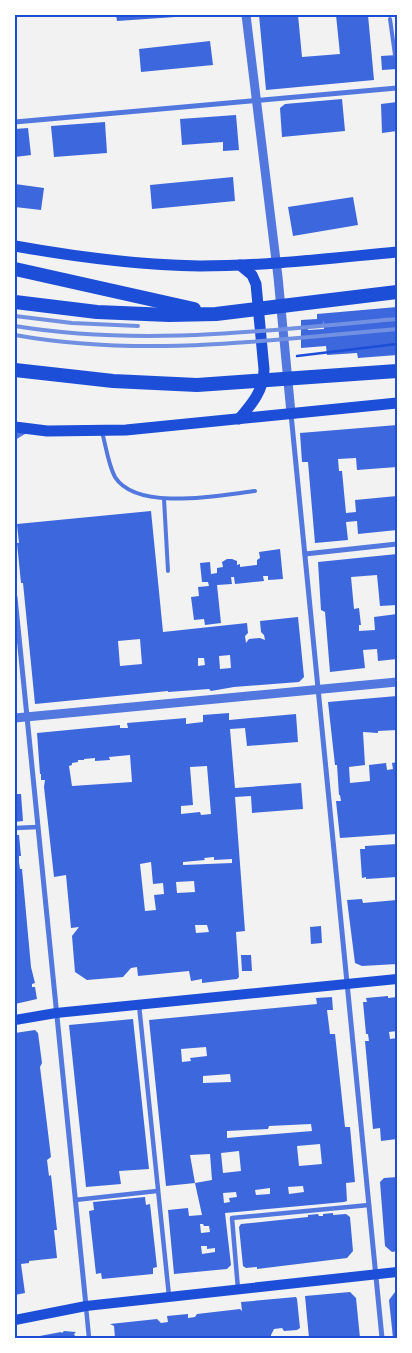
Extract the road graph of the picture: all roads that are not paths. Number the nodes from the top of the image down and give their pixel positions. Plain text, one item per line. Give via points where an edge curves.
1 (246, 15) edge
2 (390, 19) dead end
3 (395, 55) dead end
4 (397, 88) edge
5 (257, 101) junction
6 (15, 122) edge
7 (15, 246) edge
8 (397, 252) edge
9 (276, 263) junction
10 (240, 265) junction
11 (15, 269) edge
12 (397, 292) edge
13 (15, 302) edge
14 (216, 314) junction
15 (15, 370) edge
16 (397, 371) edge
17 (397, 403) edge
18 (290, 408) junction
19 (239, 419) junction
20 (15, 427) edge
21 (29, 429) junction
22 (102, 431) junction
23 (15, 437) edge
24 (255, 491) dead end
25 (164, 499) junction
26 (397, 544) edge
27 (304, 554) junction
28 (168, 571) dead end
29 (15, 597) edge
30 (397, 682) edge
31 (318, 690) junction
32 (27, 717) junction
33 (15, 718) edge
34 (38, 827) junction
35 (15, 828) edge
36 (397, 979) edge
37 (347, 983) junction
38 (139, 1005) junction
39 (56, 1013) junction
40 (15, 1020) edge
41 (157, 1191) junction
42 (75, 1200) junction
43 (369, 1206) junction
44 (397, 1272) edge
45 (376, 1274) junction
46 (238, 1289) junction
47 (169, 1296) junction
48 (86, 1306) junction
49 (15, 1320) edge
50 (89, 1338) edge
51 (382, 1338) edge

1 - 5 street
2 - 3 lane
4 - 5 street
5 - 6 street
5 - 9 street
7 - 10 main road via 121,262
8 - 9 main road
9 - 10 main road
9 - 18 street
10 - 19 main road via 255,282 264,376 260,390
11 - 14 highway
12 - 14 highway
13 - 14 highway via 97,312
15 - 16 highway via 113,381 197,385
17 - 18 main road
18 - 19 main road
18 - 27 street
19 - 22 main road
20 - 21 main road
21 - 22 main road
21 - 23 street
22 - 25 lane via 115,477 124,487
24 - 25 lane via 184,500
25 - 28 lane
26 - 27 street
27 - 31 street
29 - 32 street
30 - 31 street
31 - 32 street
31 - 37 street
32 - 33 street
32 - 34 street
34 - 35 street
34 - 39 street
36 - 37 main road
37 - 38 main road
37 - 43 street
38 - 39 main road
38 - 41 street
39 - 40 main road
39 - 42 street
41 - 42 street
41 - 47 street
42 - 48 street
43 - 45 street
43 - 46 street via 232,1218
44 - 45 main road
45 - 46 main road
45 - 51 street
46 - 47 main road
47 - 48 main road
48 - 49 main road
48 - 50 street

